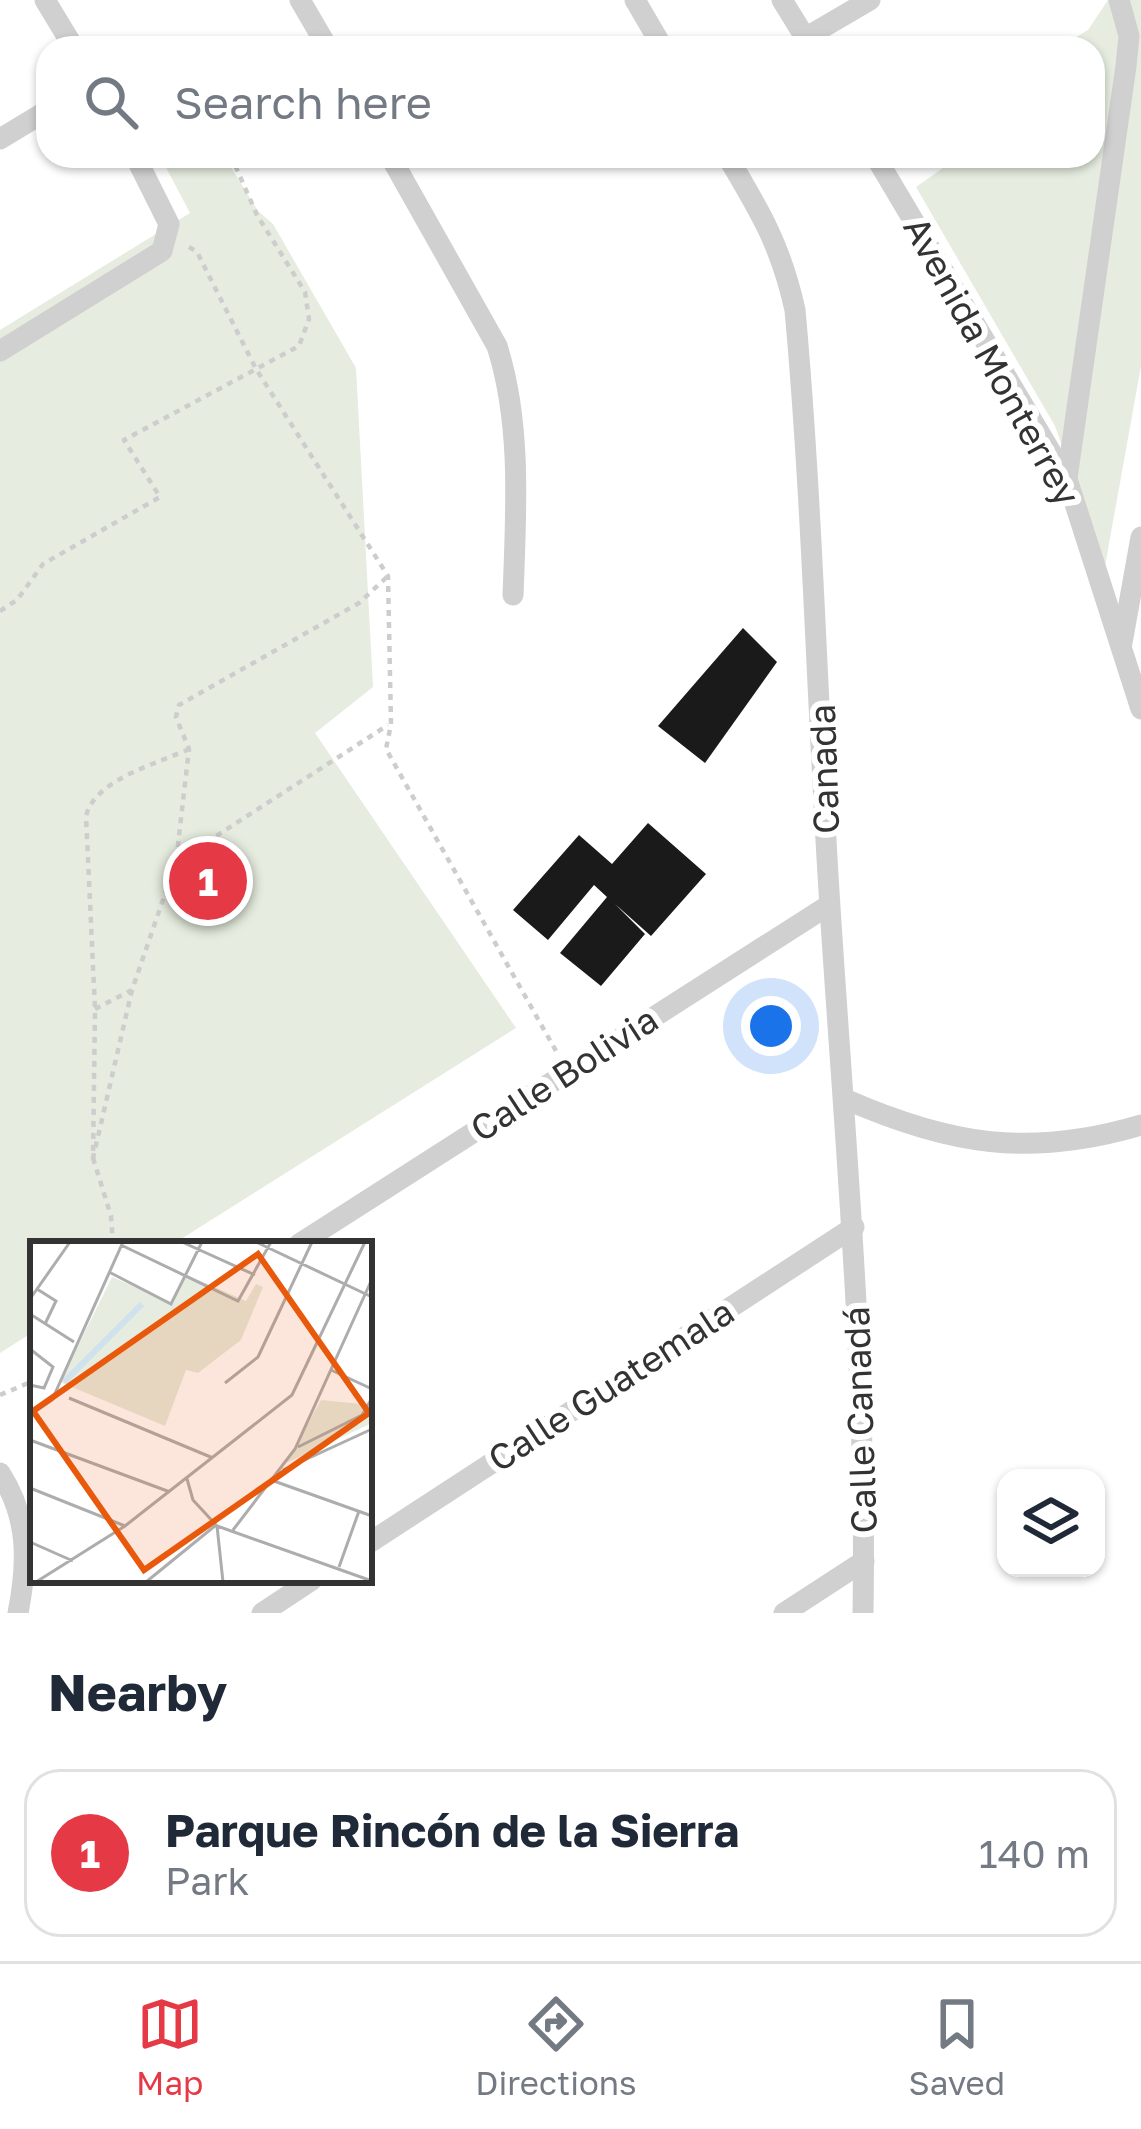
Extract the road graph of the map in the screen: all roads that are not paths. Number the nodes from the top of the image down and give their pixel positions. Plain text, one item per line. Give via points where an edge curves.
1 (45, 0) edge
2 (300, 0) edge
3 (635, 0) edge
4 (782, 0) edge
5 (870, 0) edge
6 (1119, 0) edge
7 (67, 36) edge
8 (321, 36) edge
9 (656, 36) edge
10 (804, 36) edge
11 (818, 36) edge
12 (36, 117) edge
13 (0, 139) edge
14 (142, 168) edge
15 (397, 168) edge
16 (734, 168) edge
17 (882, 168) edge
18 (0, 351) edge
19 (1067, 479) junction
20 (1141, 538) edge
21 (513, 595) dead end
22 (1121, 647) junction
23 (1140, 700) edge
24 (830, 904) junction
25 (845, 1099) junction
26 (1141, 1125) edge
27 (854, 1227) junction
28 (304, 1241) edge
29 (0, 1473) edge
30 (372, 1541) edge
31 (864, 1561) junction
32 (307, 1583) edge
33 (18, 1613) edge
34 (262, 1613) edge
35 (784, 1613) edge
36 (863, 1613) edge

1 - 7 street
2 - 8 street
3 - 9 street
4 - 10 street
5 - 11 street
6 - 19 street via 1129,36 1126,65
12 - 13 street
14 - 18 street via 169,224 150,262
15 - 21 street via 506,375
16 - 24 street, Canada via 768,224 795,310
17 - 19 street, Avenida Monterrey
19 - 22 street, Avenida Monterrey
20 - 22 street
22 - 23 street, Avenida Monterrey
24 - 25 street, Canada
24 - 28 street, Calle Bolivia
25 - 26 street via 966,1141 1047,1144
25 - 27 street, Canada
27 - 30 street, Calle Guatemala
27 - 31 street, Calle Canadá
29 - 33 street via 22,1519
31 - 35 street
31 - 36 street, Calle Canadá
32 - 34 street

